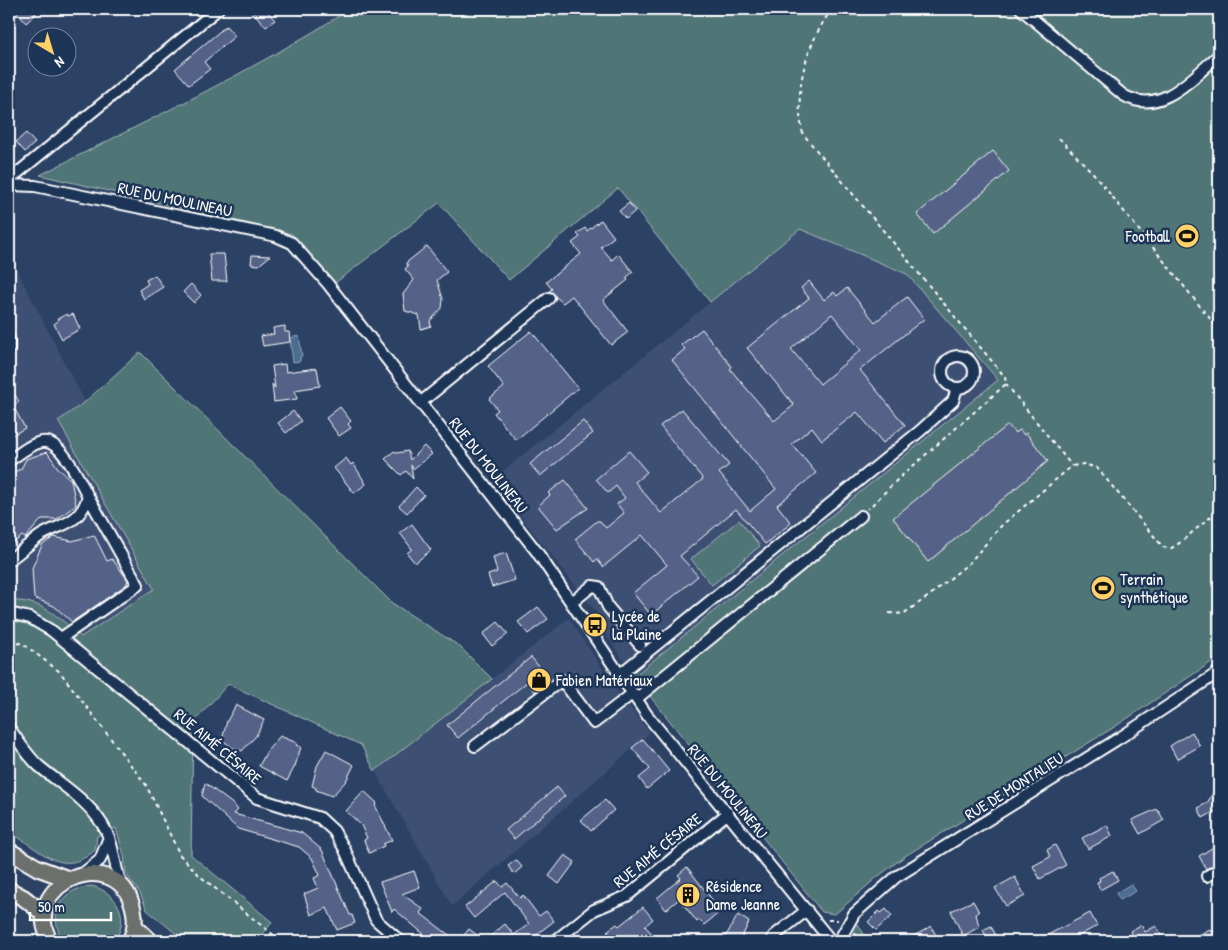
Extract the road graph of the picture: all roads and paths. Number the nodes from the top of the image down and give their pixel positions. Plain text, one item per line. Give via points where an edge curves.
1 (218, 9) edge
2 (832, 9) edge
3 (1021, 9) edge
4 (1219, 55) edge
5 (1059, 138) dead end
6 (9, 180) edge
7 (9, 185) edge
8 (549, 298) dead end
9 (1219, 330) edge
10 (9, 339) edge
11 (9, 349) edge
12 (1006, 384) junction
13 (957, 388) dead end
14 (420, 403) junction
15 (9, 462) edge
16 (1072, 466) junction
17 (88, 496) junction
18 (1219, 510) edge
19 (861, 516) joint
20 (9, 560) edge
21 (571, 603) junction
22 (9, 613) edge
23 (889, 613) dead end
24 (61, 638) junction
25 (9, 644) edge
26 (640, 645) dead end
27 (1219, 672) edge
28 (619, 675) junction
29 (634, 696) junction
30 (9, 728) edge
31 (475, 746) dead end
32 (728, 813) junction
33 (108, 837) junction
34 (9, 851) edge
35 (1219, 869) edge
36 (1207, 876) dead end
37 (74, 877) junction
38 (124, 889) junction
39 (9, 890) edge
40 (807, 910) junction
41 (44, 914) junction
42 (825, 918) dead end
43 (841, 918) dead end
44 (135, 926) junction
45 (50, 941) edge
46 (129, 941) edge
47 (151, 941) edge
48 (281, 941) edge
49 (400, 941) edge
50 (555, 941) edge
51 (771, 941) edge
52 (831, 941) edge
53 (839, 941) edge

1 - 6 street
2 - 12 path via 821,23 807,54 799,116 803,134 1005,377
3 - 4 street via 1123,95 1141,102 1161,100
5 - 9 path via 1094,174
7 - 14 street, RUE DU MOULINEAU via 35,186 285,239 328,284
8 - 14 street
10 - 11 street
12 - 16 path
12 - 19 path via 896,480
13 - 28 street via 953,401 920,431
14 - 21 street, RUE DU MOULINEAU via 537,552
15 - 17 street via 32,445 44,441 54,444 62,451
16 - 18 path via 1084,464 1097,468 1163,548 1177,545
16 - 23 path via 1002,525 970,562 929,596 903,614
17 - 20 street via 85,507 76,517 42,535
17 - 24 street via 138,585
19 - 29 street
21 - 26 street via 592,586 599,587 608,607
21 - 28 street, RUE DU MOULINEAU
22 - 24 street, RUE AIMÉ CÉSAIRE via 30,618
24 - 49 street, RUE AIMÉ CÉSAIRE via 257,798 320,818 334,831 344,848 376,920
25 - 48 path via 22,643 60,672 146,785 180,855
27 - 53 street, RUE DE MONTALIEU via 1122,737 896,877 854,914
28 - 29 street, RUE DU MOULINEAU
29 - 31 street via 594,724 562,680
29 - 32 street, RUE DU MOULINEAU
30 - 33 street via 38,765 85,800
32 - 40 street, RUE DU MOULINEAU
32 - 50 street, RUE AIMÉ CÉSAIRE via 626,896 594,910
33 - 37 street via 100,860
33 - 38 street via 114,848 117,875
34 - 37 highway via 38,868
35 - 36 street
37 - 38 main road via 104,876
37 - 41 main road via 52,894
38 - 44 main road via 135,912
39 - 41 highway
40 - 51 street
40 - 52 street, RUE DU MOULINEAU
41 - 45 main road
42 - 43 path via 836,921
44 - 46 main road
44 - 47 main road

